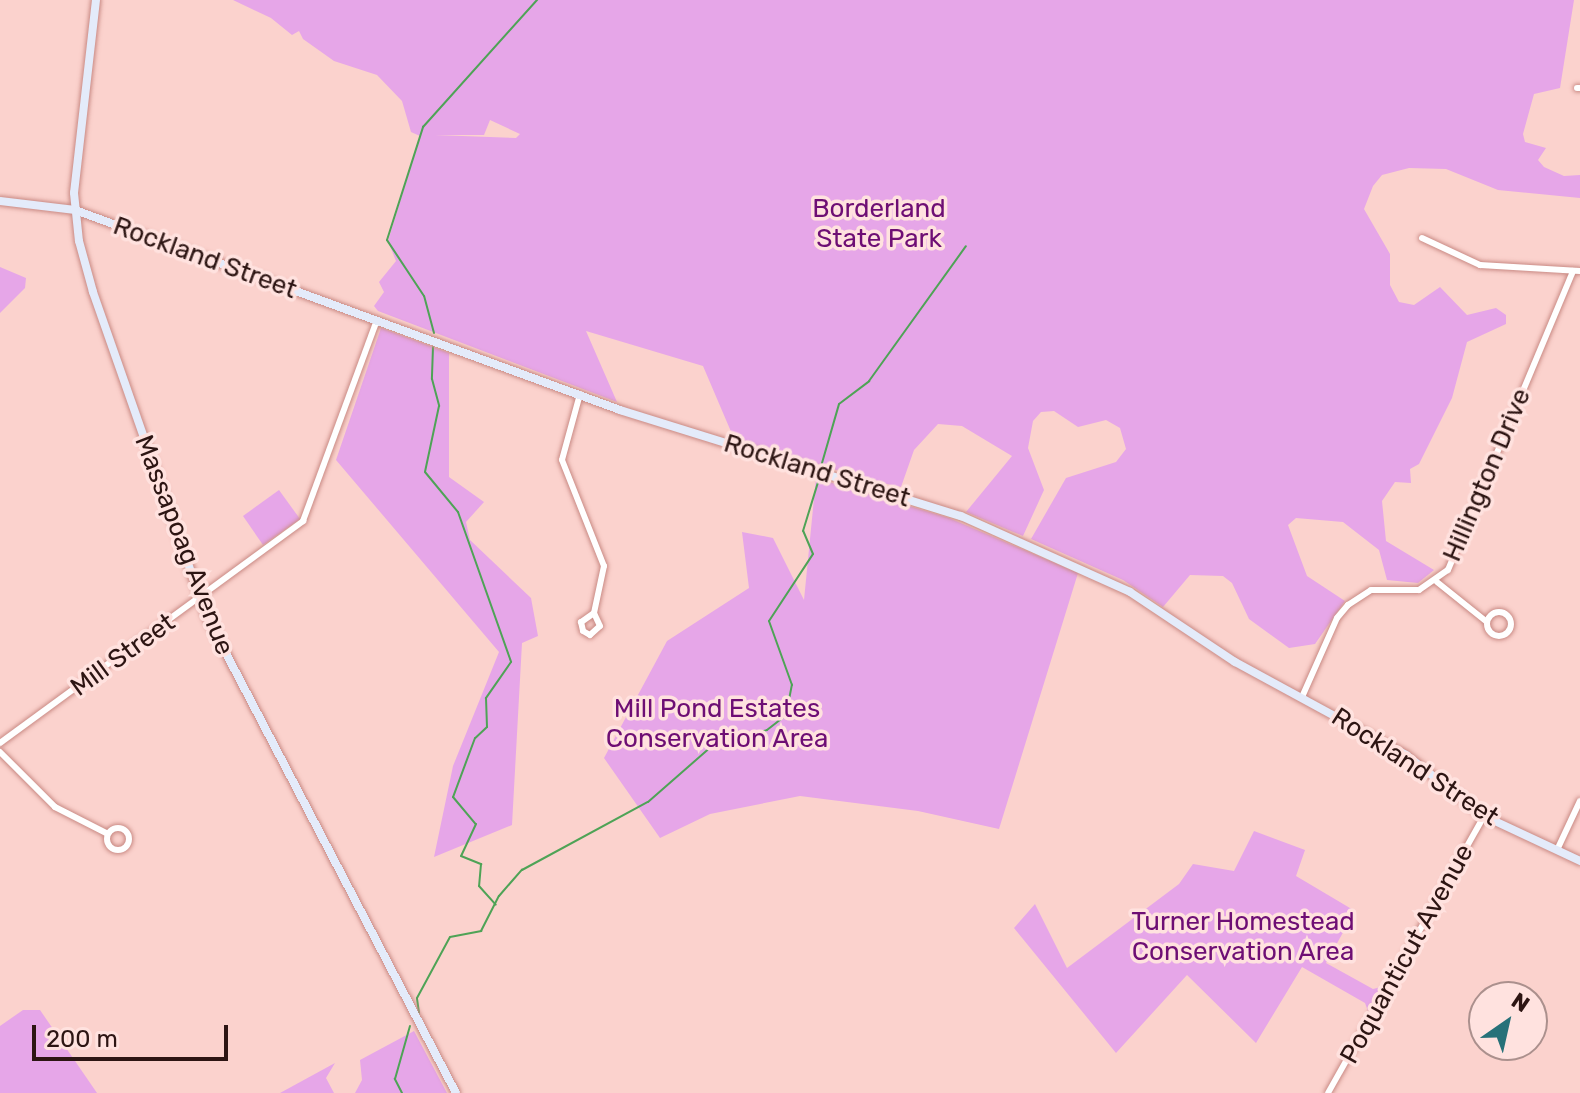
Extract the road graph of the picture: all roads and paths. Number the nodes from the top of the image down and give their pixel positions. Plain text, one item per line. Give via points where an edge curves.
1 (96, 0) edge
2 (0, 201) edge
3 (75, 210) junction
4 (1422, 238) dead end
5 (1576, 271) edge
6 (377, 320) junction
7 (580, 394) junction
8 (1437, 582) junction
9 (200, 599) junction
10 (594, 613) dead end
11 (1487, 622) junction
12 (1302, 697) junction
13 (0, 743) edge
14 (0, 752) edge
15 (1580, 801) edge
16 (1484, 816) junction
17 (108, 834) dead end
18 (1557, 850) junction
19 (1580, 861) edge
20 (456, 1093) edge
21 (1328, 1093) edge

1 - 3 street, Massapoag Avenue via 79,126
2 - 3 street, Rockland Street
3 - 6 street, Rockland Street
3 - 9 street, Massapoag Avenue via 93,292
4 - 5 street via 1480,265
5 - 8 street, Hillington Drive via 1448,570
6 - 7 street, Rockland Street
6 - 9 street, Mill Street via 306,516
7 - 10 street via 562,460 601,554 604,581
7 - 12 street, Rockland Street via 961,516 1104,577 1235,662
8 - 11 street
8 - 12 street, Hillington Drive via 1419,590 1371,590 1348,605 1337,618
9 - 13 street, Mill Street
9 - 20 street, Massapoag Avenue
11 - 11 street via 1499,611 1511,624 1507,632 1496,635
12 - 16 street, Rockland Street via 1406,755
14 - 17 street via 55,807
15 - 18 street
16 - 18 street, Rockland Street
16 - 21 street, Poquanticut Avenue
18 - 19 street, Rockland Street

